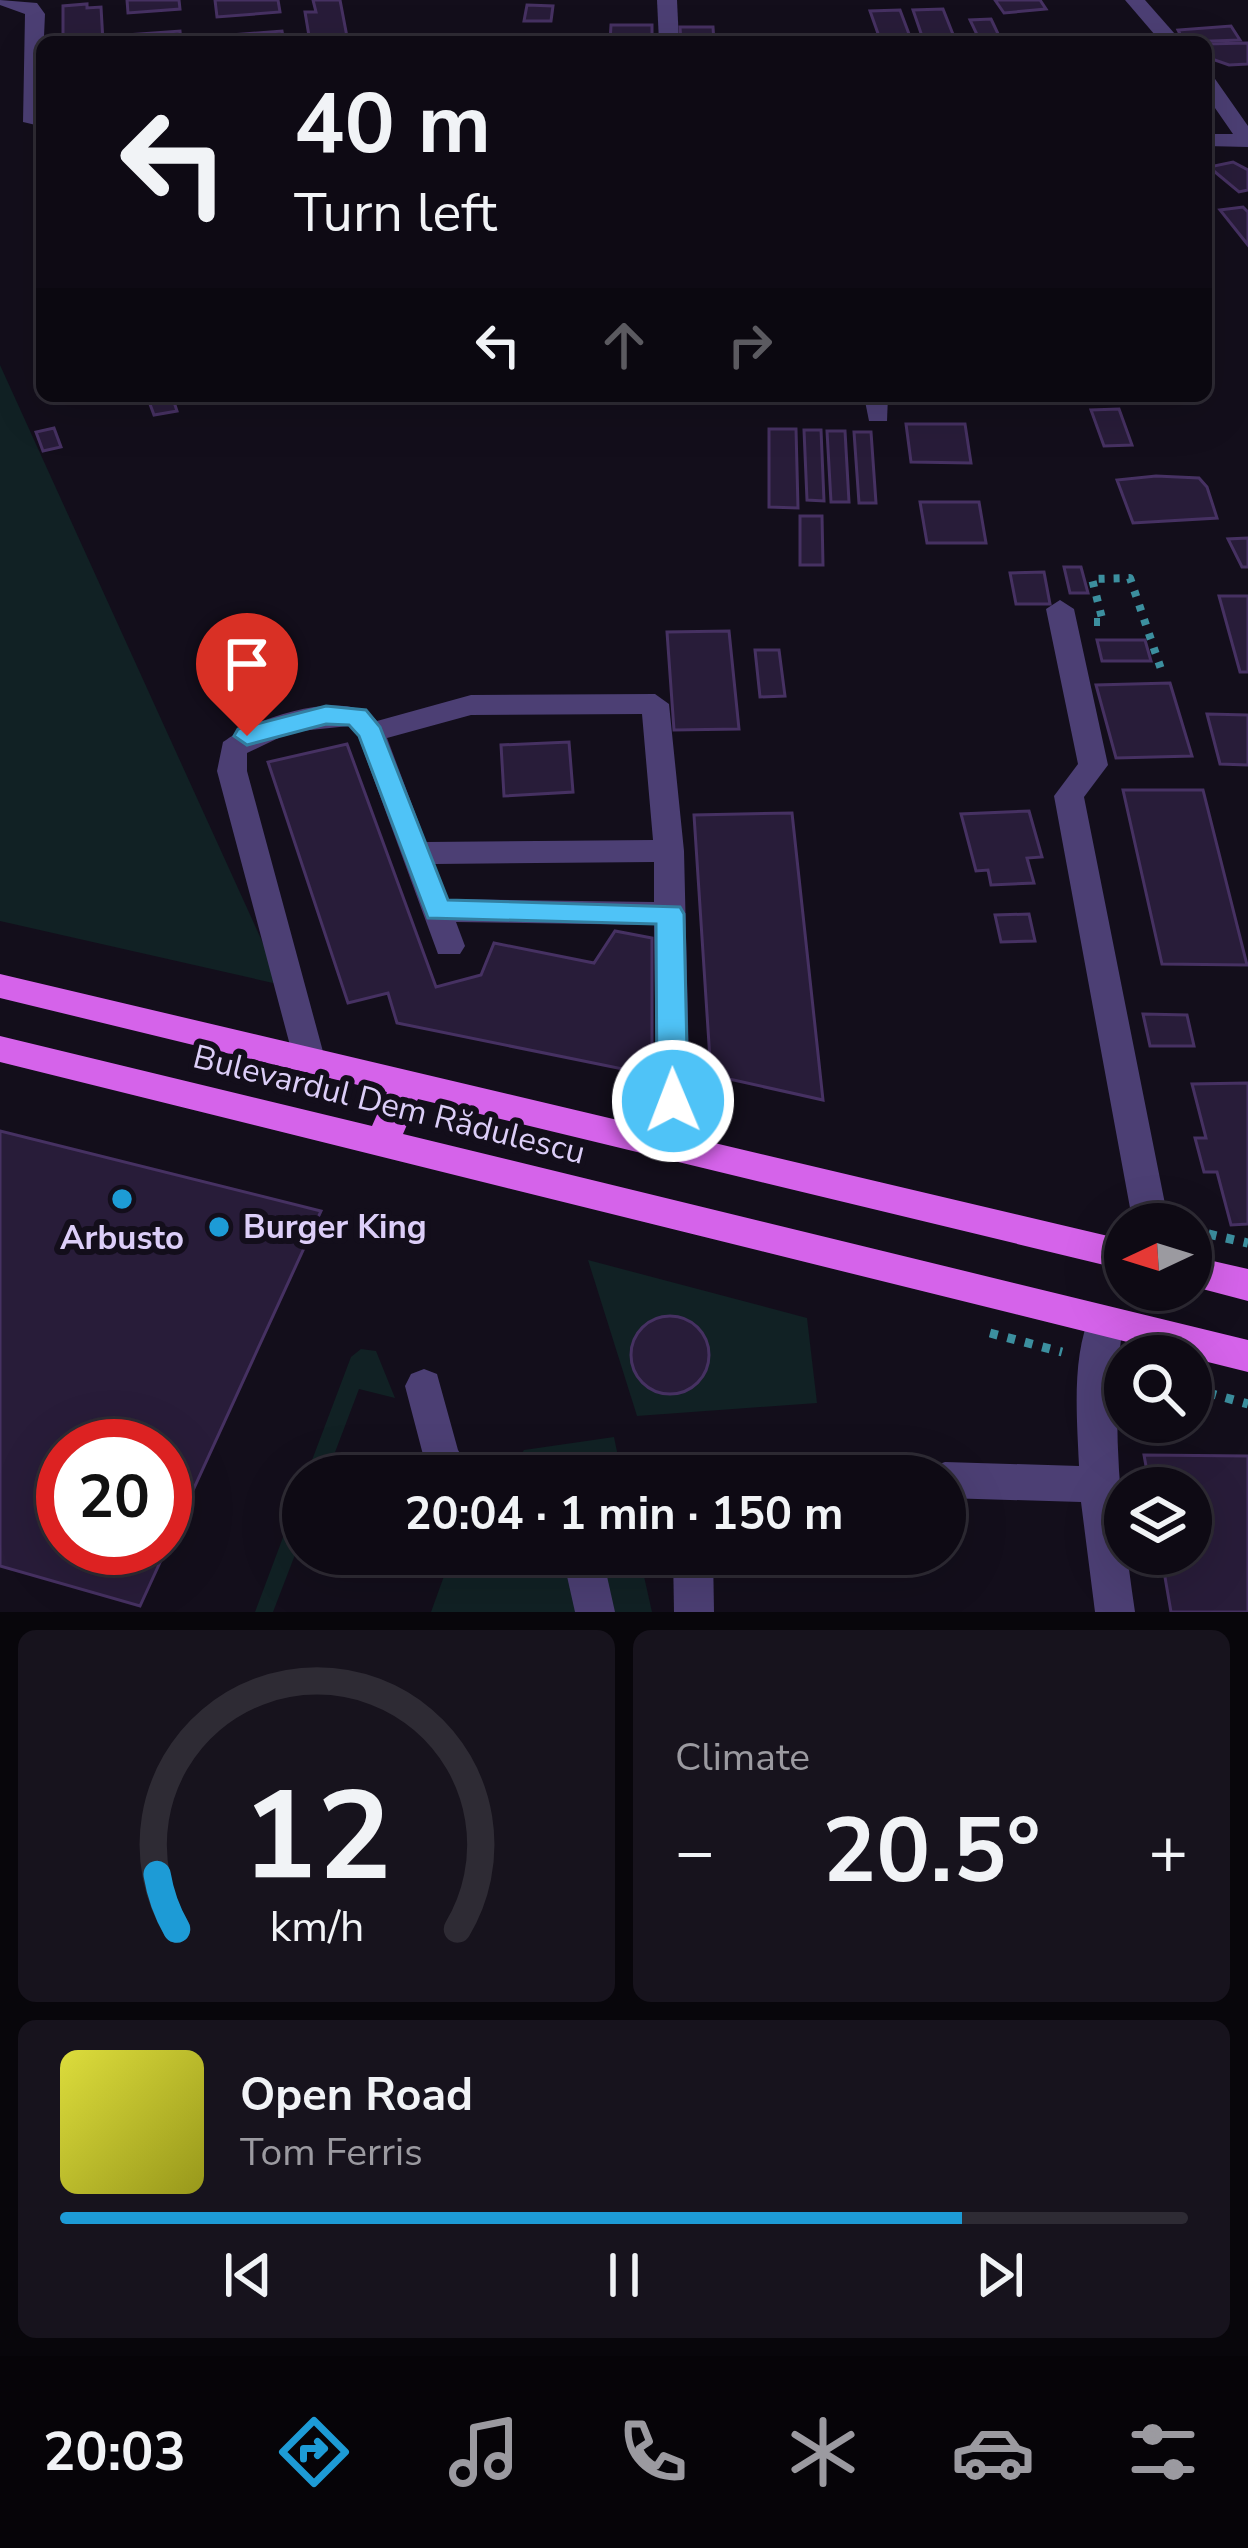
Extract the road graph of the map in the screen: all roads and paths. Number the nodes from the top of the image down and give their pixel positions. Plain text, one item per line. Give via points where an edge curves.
1 (2, 0) edge
2 (667, 0) edge
3 (1136, 0) edge
4 (669, 36) edge
5 (1167, 36) edge
6 (1212, 89) edge
7 (30, 122) edge
8 (1212, 140) edge
9 (1248, 141) edge
10 (1061, 615) joint
11 (1162, 672) dead end
12 (371, 734) junction
13 (669, 851) junction
14 (416, 854) junction
15 (438, 910) junction
16 (670, 914) junction
17 (449, 946) dead end
18 (0, 986) edge
19 (0, 1049) edge
20 (308, 1059) junction
21 (408, 1083) junction
22 (381, 1144) junction
23 (674, 1148) junction
24 (1147, 1203) edge
25 (1212, 1235) edge
26 (1248, 1243) edge
27 (1104, 1251) edge
28 (1212, 1276) edge
29 (1248, 1285) edge
30 (1105, 1322) junction
31 (1248, 1356) edge
32 (424, 1386) dead end
33 (1212, 1394) edge
34 (1248, 1404) edge
35 (440, 1455) edge
36 (966, 1481) edge
37 (1097, 1484) junction
38 (587, 1575) edge
39 (693, 1575) edge
40 (595, 1612) edge
41 (694, 1612) edge
42 (1115, 1612) edge

1 - 7 street via 35,14
2 - 4 street
3 - 5 street
6 - 9 street
8 - 9 street
10 - 11 path via 1103,622 1092,579 1130,578
10 - 24 street via 1093,765 1069,796
12 - 13 street via 471,704 655,704
12 - 14 street
12 - 20 street via 357,716 326,715 247,736 233,749 232,771
13 - 14 street
13 - 16 street
14 - 15 street
15 - 16 street
15 - 17 street
16 - 23 street
18 - 20 main road, Bulevardul Dem Rădulescu
19 - 22 main road, Bulevardul Dem Rădulescu
20 - 21 main road, Bulevardul Dem Rădulescu
21 - 22 main road
21 - 23 main road, Bulevardul Dem Rădulescu
22 - 30 main road, Bulevardul Dem Rădulescu
23 - 27 main road, Bulevardul Dem Rădulescu
25 - 26 path
28 - 29 main road
30 - 31 main road, Bulevardul Dem Rădulescu
30 - 37 street
32 - 35 street
33 - 34 path
36 - 37 street
37 - 42 street
38 - 40 street
39 - 41 street

